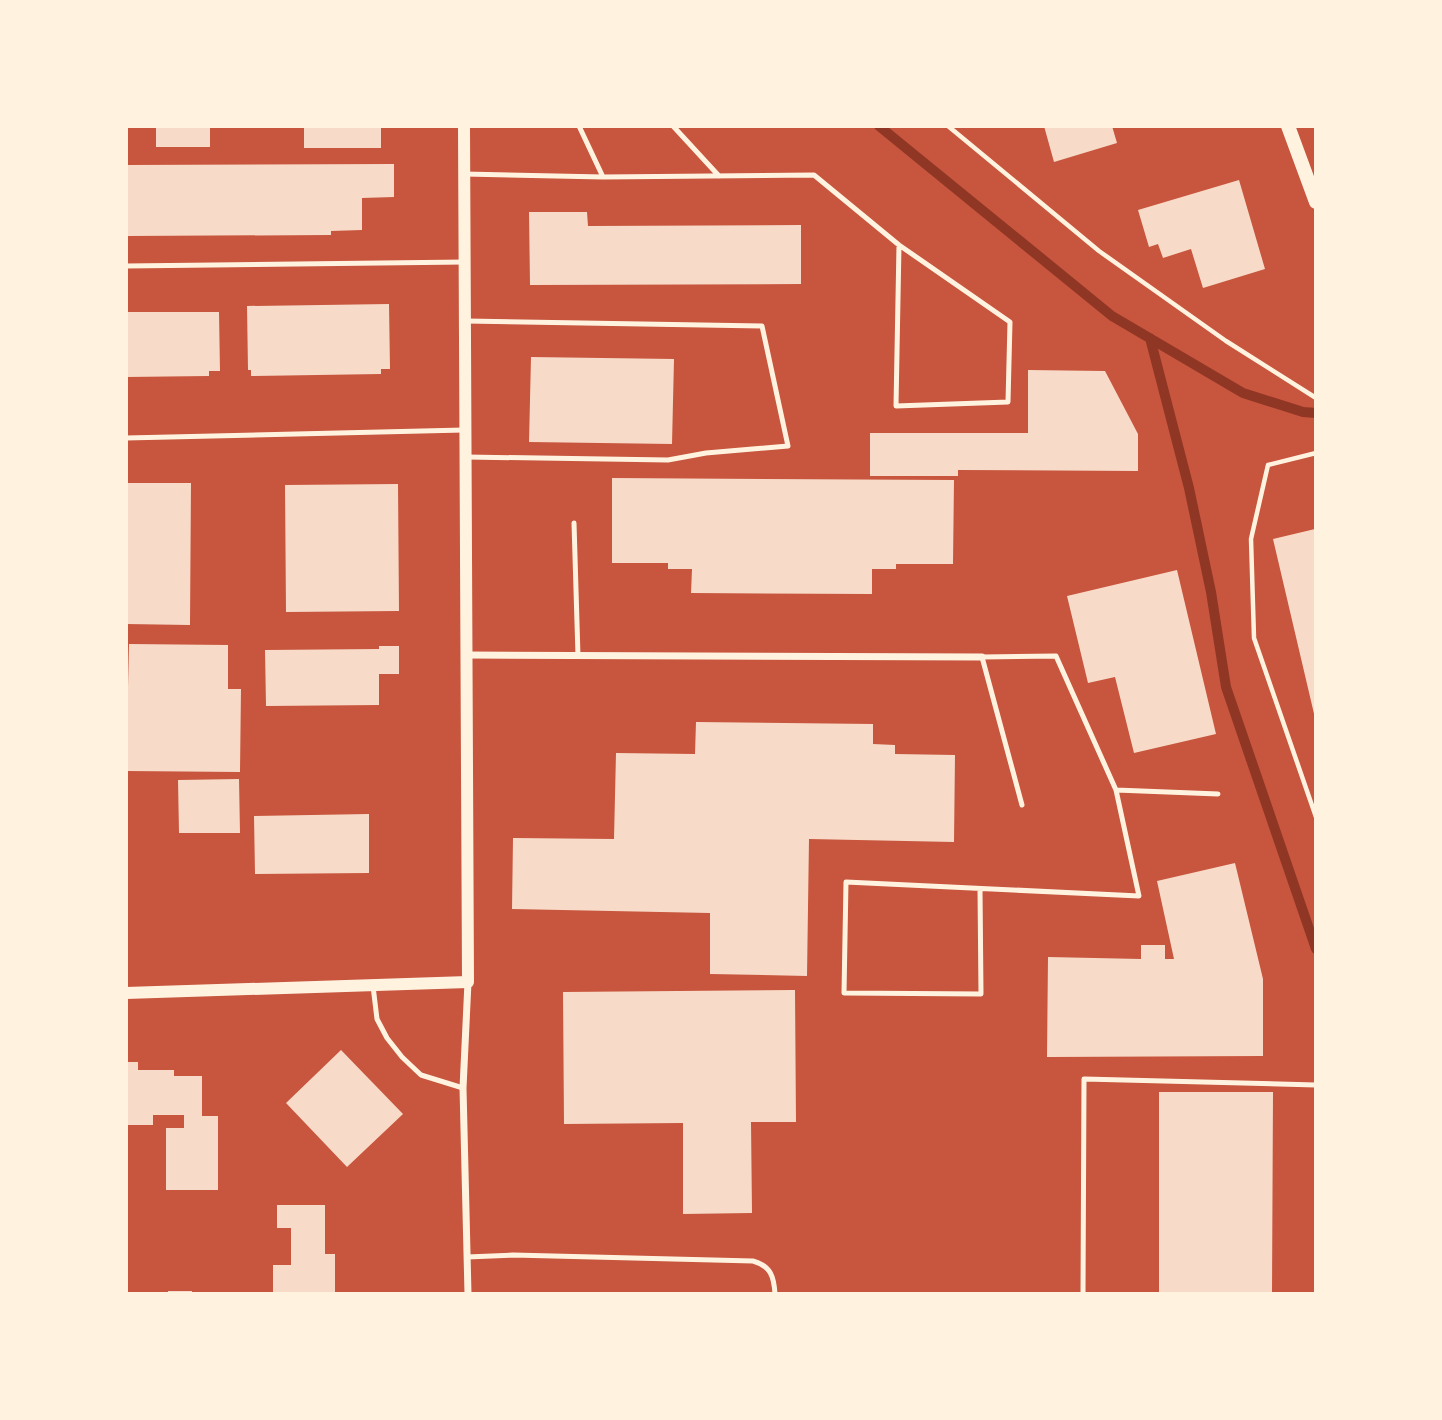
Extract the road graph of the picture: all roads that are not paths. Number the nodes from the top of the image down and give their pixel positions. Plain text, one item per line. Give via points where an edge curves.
1 (464, 126) edge
2 (579, 126) edge
3 (673, 126) edge
4 (1288, 126) edge
5 (464, 174) junction
6 (719, 176) junction
7 (603, 177) junction
8 (1316, 202) edge
9 (899, 245) junction
10 (465, 262) junction
11 (126, 266) edge
12 (466, 321) junction
13 (467, 430) junction
14 (126, 438) edge
15 (467, 457) junction
16 (575, 523) dead end
17 (468, 655) junction
18 (578, 656) junction
19 (982, 657) junction
20 (1116, 790) junction
21 (1218, 793) dead end
22 (1022, 804) dead end
23 (981, 889) junction
24 (468, 982) junction
25 (373, 986) junction
26 (126, 993) edge
27 (1316, 1085) edge
28 (463, 1088) junction
29 (467, 1257) junction
30 (468, 1294) edge
31 (775, 1294) edge
32 (1083, 1294) edge

1 - 5 street
2 - 7 lane
3 - 6 lane
4 - 8 main road
5 - 7 lane
5 - 10 street
6 - 7 lane
6 - 9 lane via 814,175
9 - 9 lane via 1010,322 1008,402 896,406
10 - 11 lane
10 - 12 street
12 - 13 street
12 - 15 lane via 762,326 788,446 668,460
13 - 14 lane
13 - 15 street
15 - 17 street
16 - 18 lane
17 - 18 street
17 - 24 street
18 - 19 street
19 - 20 lane via 1056,656
19 - 22 lane
20 - 21 lane
20 - 23 lane via 1139,896
23 - 23 lane via 846,882 844,993 981,994
24 - 25 street
24 - 28 street
25 - 26 street
25 - 28 lane via 377,1019 402,1057 421,1074
27 - 32 lane via 1084,1079
28 - 29 street
29 - 30 street
29 - 31 lane via 753,1261 770,1271

